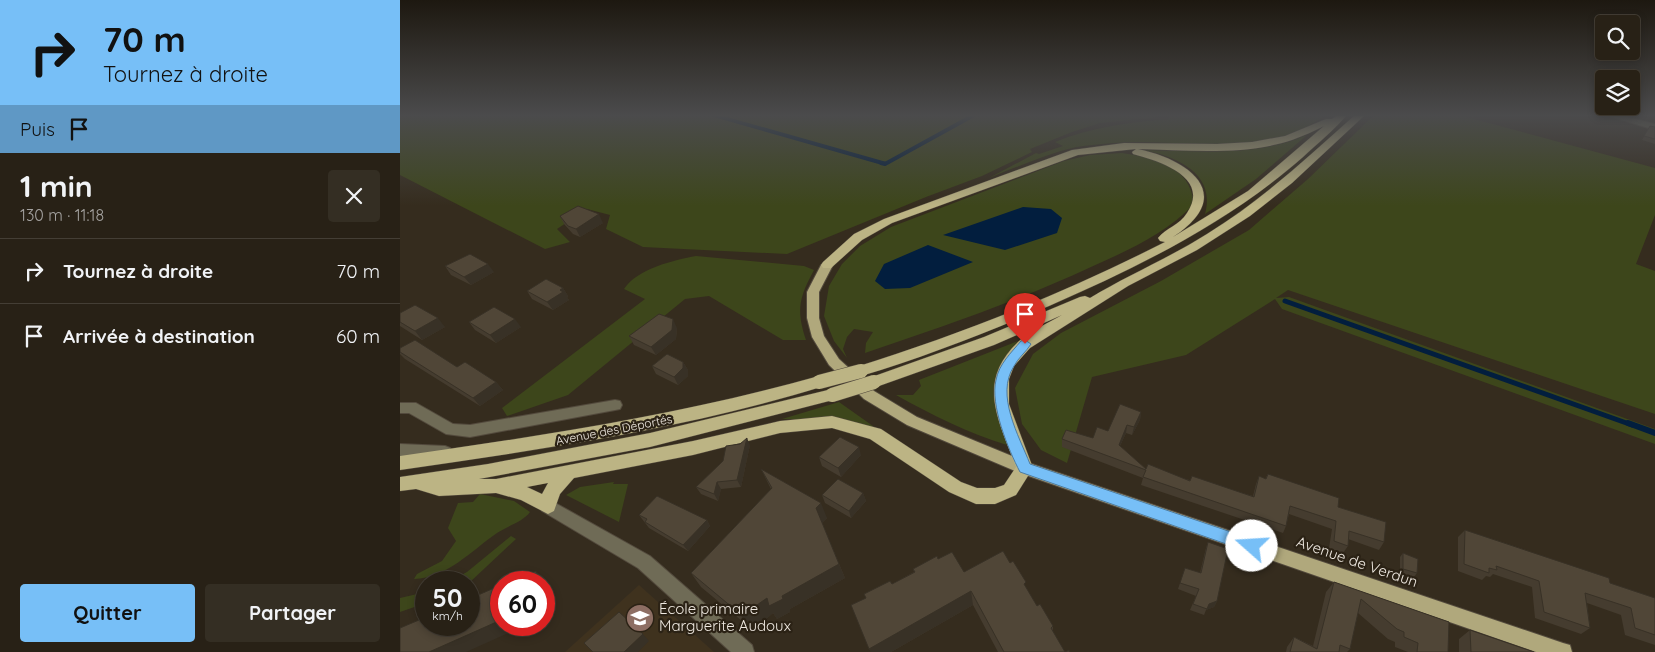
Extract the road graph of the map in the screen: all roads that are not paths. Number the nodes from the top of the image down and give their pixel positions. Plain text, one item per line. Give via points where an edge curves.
1 (1255, 145) edge
2 (1308, 145) edge
3 (1327, 145) edge
4 (1099, 148) junction
5 (826, 265) joint
6 (1107, 276) junction
7 (1126, 282) junction
8 (615, 405) dead end
9 (400, 408) edge
10 (400, 450) edge
11 (473, 453) junction
12 (400, 463) edge
13 (1025, 468) junction
14 (568, 474) junction
15 (492, 478) junction
16 (408, 483) edge
17 (548, 506) junction
18 (746, 652) edge
19 (1563, 652) edge

1 - 4 highway
2 - 6 highway via 1239,203 1169,245
3 - 7 highway via 1264,201 1179,254
4 - 5 highway via 1057,158 888,221 858,236
4 - 6 highway via 1139,152 1168,161 1190,176 1199,194 1195,211 1187,221
5 - 13 main road, Avenue de Verdun via 813,292 813,318 818,337 834,362 869,395 912,421
6 - 11 highway, Avenue des Déportés, bridge via 923,352 861,371 681,417
7 - 13 highway via 1032,339 1008,364 1002,379 1001,404
7 - 15 highway, Avenue des Déportés, bridge via 989,341 832,395
8 - 9 street via 470,430 451,430 411,407
10 - 11 street, Avenue des Déportés
11 - 12 highway, Avenue des Déportés
13 - 14 highway via 1010,490 995,496 976,496 954,487 875,434 832,422 780,427
13 - 19 main road, Avenue de Verdun
14 - 15 highway
14 - 17 highway via 552,491
15 - 16 highway, Avenue des Déportés via 452,476
15 - 16 highway via 473,486 439,490
15 - 17 highway
17 - 18 street via 644,562

